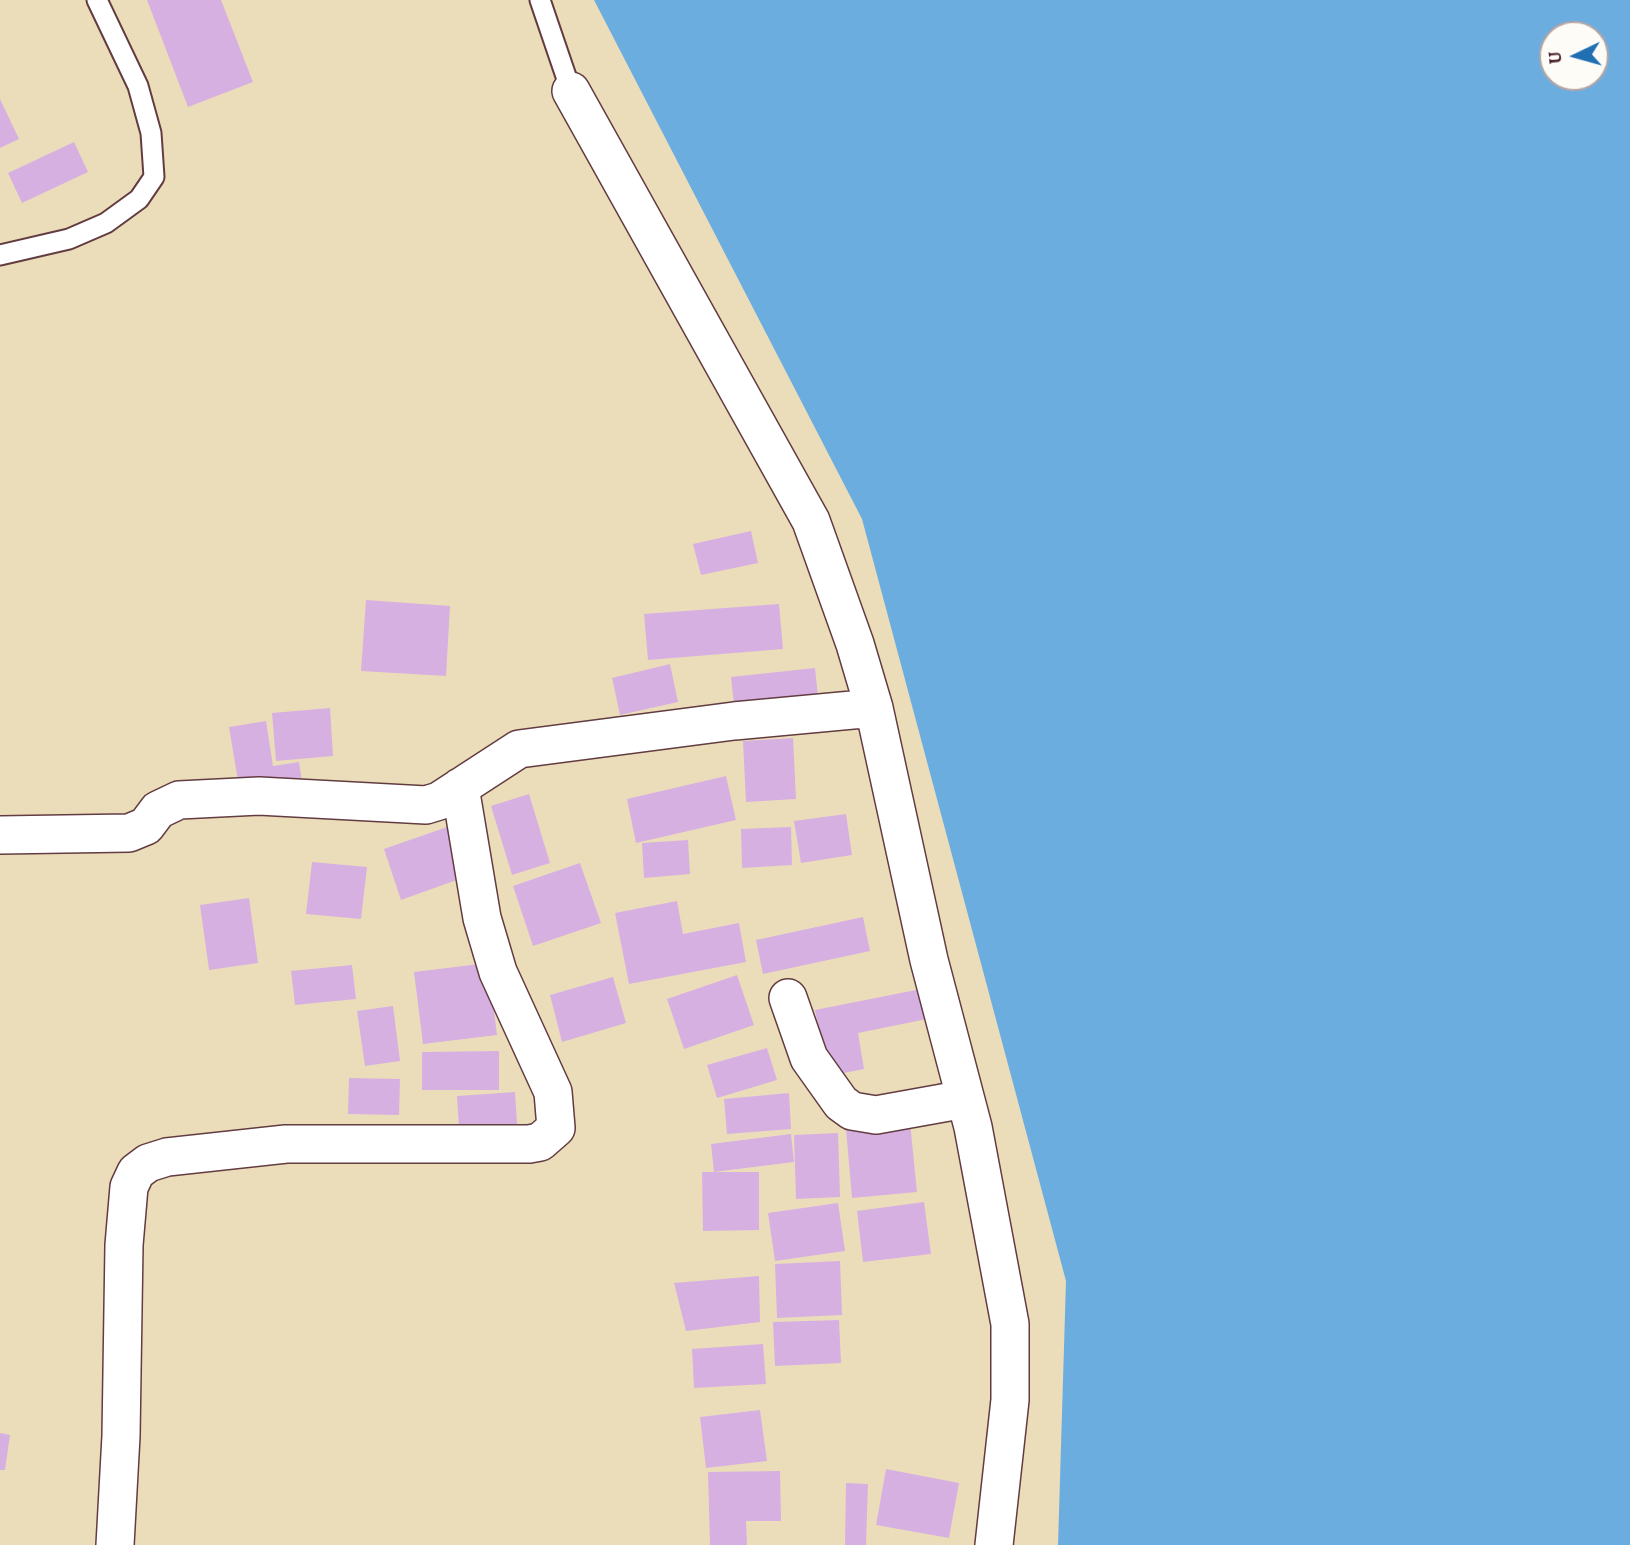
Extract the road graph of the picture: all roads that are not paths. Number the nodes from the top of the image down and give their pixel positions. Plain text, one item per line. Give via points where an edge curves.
1 (97, 0) edge
2 (540, 0) edge
3 (570, 91) joint
4 (0, 255) edge
5 (874, 708) junction
6 (460, 787) junction
7 (0, 835) edge
8 (788, 998) dead end
9 (965, 1099) junction
10 (115, 1545) edge
11 (994, 1545) edge

1 - 4 lane via 138,86 151,133 154,177 139,199 106,223 69,239
2 - 3 lane
3 - 5 street via 811,520
5 - 6 street via 519,749
5 - 9 street via 929,960
6 - 7 street via 426,805 259,796 180,800 158,810 146,826 129,833
6 - 10 street via 482,918 498,972 553,1092 556,1128 540,1142 529,1144 286,1144 167,1157 136,1172 129,1187 124,1245
8 - 9 street via 809,1058 841,1103 852,1111 876,1115
9 - 11 street via 1010,1325 1010,1401

